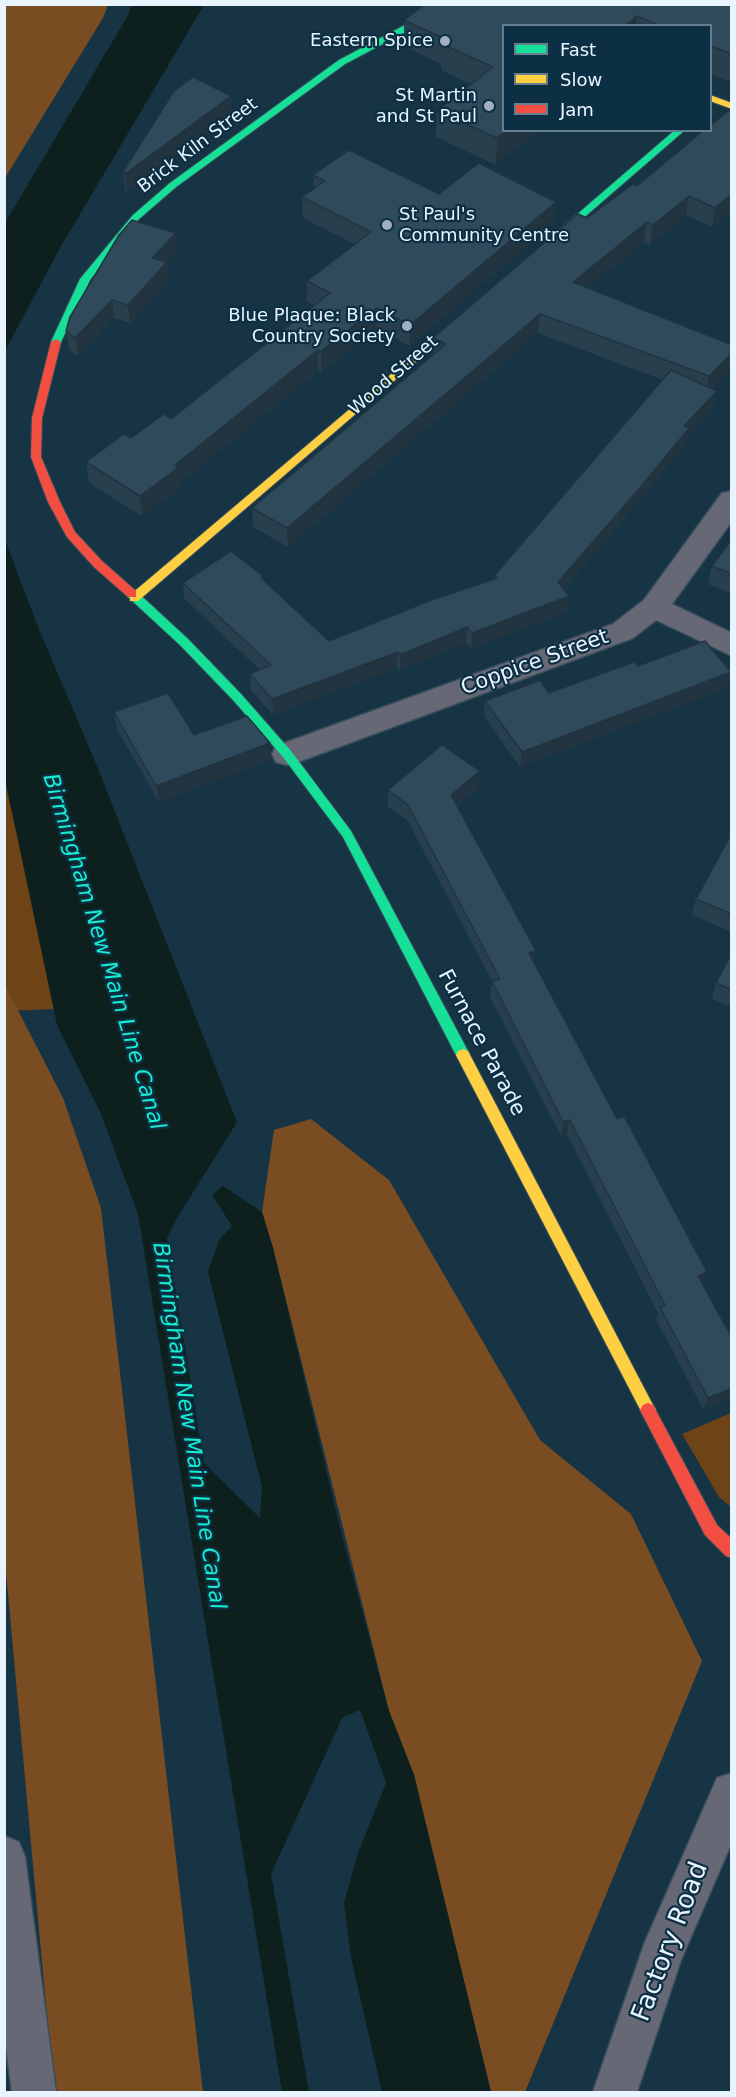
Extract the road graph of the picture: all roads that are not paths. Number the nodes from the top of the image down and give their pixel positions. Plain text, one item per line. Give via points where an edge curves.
1 (442, 4) edge
2 (679, 132) edge
3 (535, 255) edge
4 (480, 302) edge
5 (732, 500) edge
6 (134, 598) junction
7 (654, 607) junction
8 (732, 646) edge
9 (287, 754) junction
10 (732, 1550) edge
11 (732, 1793) edge
12 (4, 1857) edge
13 (34, 2092) edge
14 (615, 2092) edge

1 - 6 street, Brick Kiln Street via 425,18 342,62 173,185 136,217 84,279 56,344 37,418 36,457 71,534
2 - 3 street
4 - 6 street, Wood Street
5 - 7 street, Coppice Street
6 - 9 street, Furnace Parade via 199,657
7 - 8 street
7 - 9 street, Coppice Street via 623,631
9 - 10 street, Furnace Parade via 347,834 711,1530
11 - 14 street, Factory Road via 660,1957
12 - 13 street

